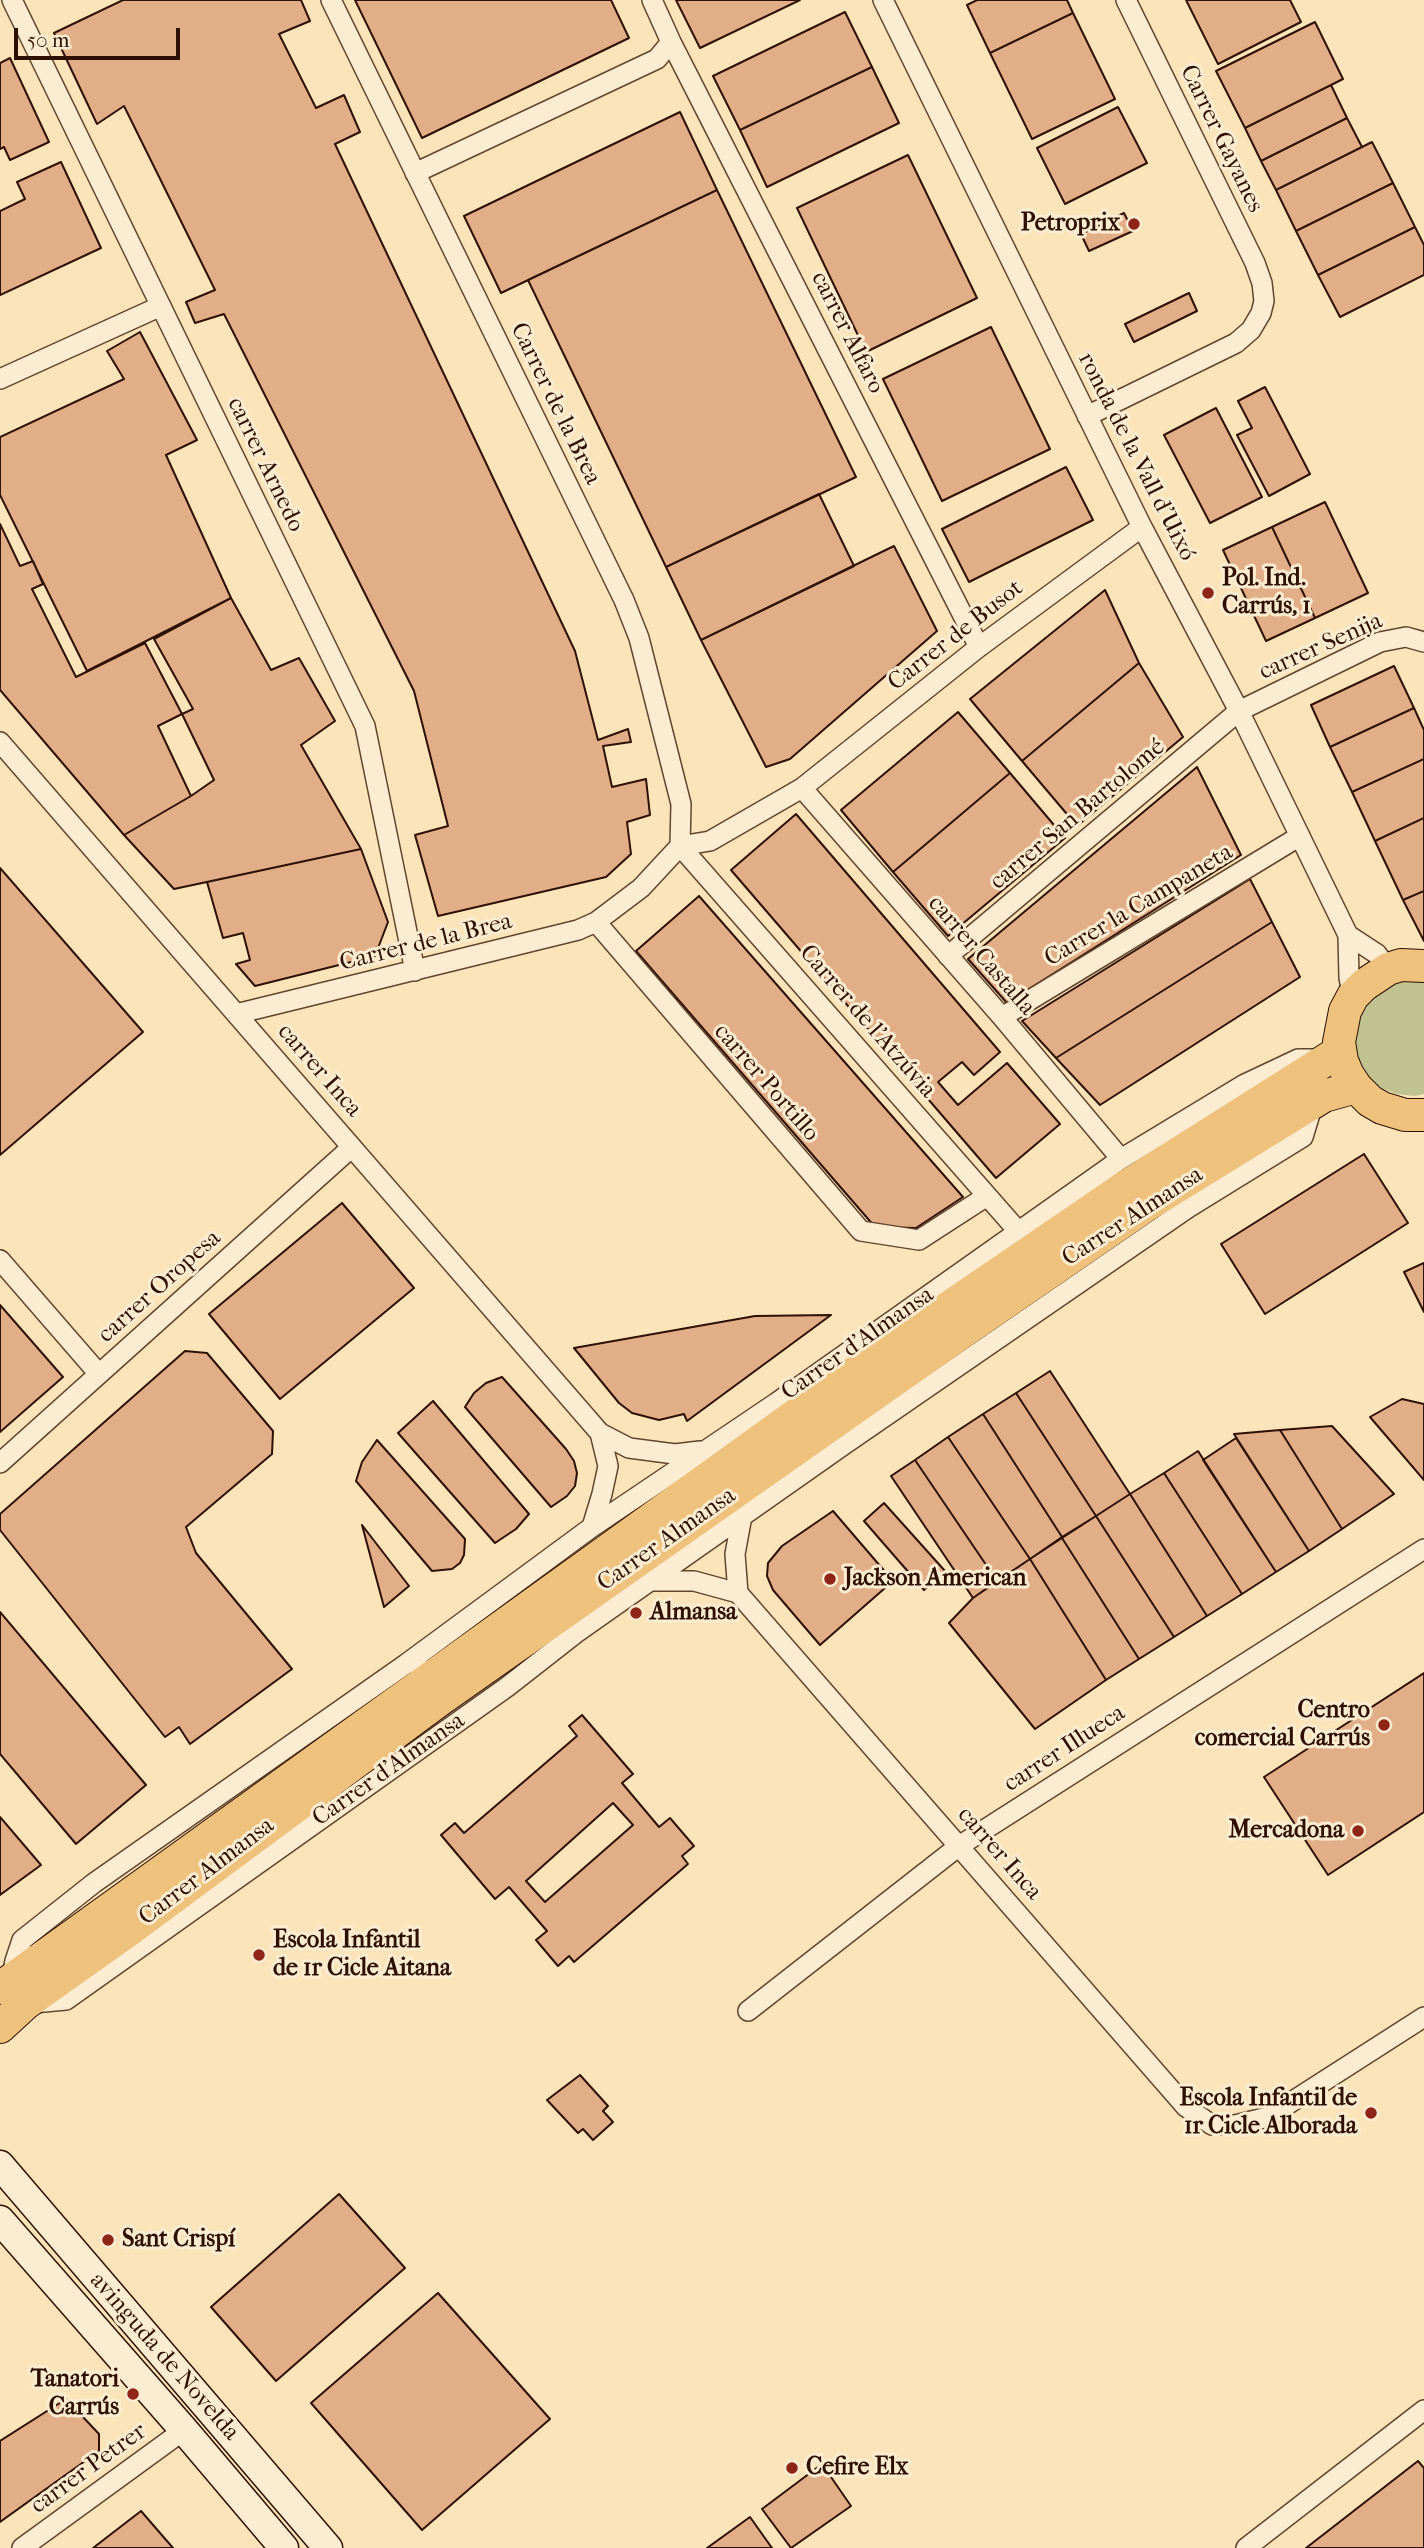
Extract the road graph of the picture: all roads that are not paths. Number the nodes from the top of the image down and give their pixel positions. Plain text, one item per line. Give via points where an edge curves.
1 (12, 0) edge
2 (331, 0) edge
3 (652, 0) edge
4 (883, 0) edge
5 (1126, 0) edge
6 (671, 42) junction
7 (415, 173) junction
8 (161, 306) junction
9 (0, 379) edge
10 (1087, 416) junction
11 (1142, 527) junction
12 (1424, 642) edge
13 (979, 647) junction
14 (1239, 711) junction
15 (0, 742) edge
16 (802, 788) junction
17 (1300, 836) junction
18 (680, 846) junction
19 (597, 922) junction
20 (1348, 935) junction
21 (948, 956) junction
22 (1424, 966) edge
23 (1388, 969) junction
24 (415, 971) junction
25 (1353, 996) junction
26 (236, 1014) junction
27 (1002, 1017) junction
28 (1333, 1055) junction
29 (1356, 1087) junction
30 (1313, 1104) junction
31 (1423, 1116) edge
32 (352, 1146) junction
33 (1121, 1160) junction
34 (987, 1196) junction
35 (1018, 1231) junction
36 (0, 1260) edge
37 (99, 1374) junction
38 (600, 1433) junction
39 (704, 1451) junction
40 (0, 1463) edge
41 (742, 1516) junction
42 (592, 1527) junction
43 (1424, 1549) edge
44 (650, 1581) junction
45 (738, 1593) junction
46 (463, 1655) junction
47 (406, 1664) junction
48 (507, 1687) junction
49 (441, 1699) junction
50 (959, 1846) junction
51 (12, 1991) edge
52 (748, 2011) dead end
53 (1424, 2017) edge
54 (0, 2027) edge
55 (0, 2165) edge
56 (0, 2220) edge
57 (1424, 2410) edge
58 (184, 2430) junction
59 (22, 2548) edge
60 (284, 2548) edge
61 (328, 2548) edge
62 (1245, 2548) edge

1 - 8 street, carrer Arnedo
2 - 7 street, Carrer de la Brea
3 - 6 street, carrer Alfaro
4 - 10 street, ronda de la Vall d'Uixó
5 - 10 street, Carrer Gayanes via 1255,263 1264,301 1251,330 1236,343
6 - 7 street via 657,59
6 - 13 street, carrer Alfaro
7 - 18 street, Carrer de la Brea via 639,638 681,804
8 - 9 street
8 - 24 street, carrer Arnedo via 365,726
10 - 11 street, ronda de la Vall d'Uixó
11 - 13 street, Carrer de Busot
11 - 14 street, ronda de la Vall d'Uixó
12 - 14 street, carrer Senija via 1406,637 1380,642
13 - 16 street, Carrer de Busot
14 - 17 street, ronda de la Vall d'Uixó
14 - 21 street, carrer San Bartolomé
15 - 26 street, carrer Inca
16 - 18 street via 710,841
16 - 21 street, carrer Castalla
17 - 20 street, ronda de la Vall d'Uixó
17 - 27 street, Carrer la Campaneta
18 - 19 street, Carrer de la Brea via 641,888
18 - 34 street, Carrer de l'Atzúvia
19 - 24 street, Carrer de la Brea
19 - 34 street, carrer Portillo via 860,1231 919,1240
20 - 23 street via 1377,954
20 - 25 street, ronda de la Vall d'Uixó
21 - 27 street, carrer Castalla
22 - 23 main road
23 - 25 main road
24 - 26 street, Carrer de la Brea
25 - 28 main road
26 - 32 street, carrer Inca
27 - 33 street, carrer Castalla
28 - 29 main road
28 - 33 street, Carrer d'Almansa via 1298,1059 1245,1084
28 - 46 main road, Carrer d'Almansa via 1128,1185 899,1342
29 - 30 main road, Carrer Almansa
29 - 31 main road via 1382,1108
30 - 41 street, Carrer d'Almansa via 1303,1136 1025,1318
30 - 49 main road, Carrer Almansa via 1144,1206
32 - 37 street, carrer Oropesa
32 - 38 street, carrer Inca
33 - 35 street, Carrer d'Almansa
34 - 35 street, Carrer de l'Atzúvia
35 - 39 street, Carrer d'Almansa
36 - 37 street
37 - 40 street, carrer Oropesa
38 - 39 street via 629,1448 675,1454
38 - 42 street via 608,1466
39 - 42 street, Carrer d'Almansa
41 - 44 street, Carrer d'Almansa
41 - 45 street via 735,1554
42 - 47 street, Carrer d'Almansa
43 - 50 street, carrer Illueca
44 - 45 street via 694,1581
44 - 48 street, Carrer d'Almansa
45 - 50 street, carrer Inca
46 - 47 street, Carrer d'Almansa
46 - 51 main road, Carrer d'Almansa
47 - 51 street, Carrer d'Almansa via 22,1940
48 - 49 street, Carrer d'Almansa
48 - 51 street, Carrer d'Almansa via 66,2000
49 - 51 main road, Carrer Almansa via 132,1928
50 - 52 street, carrer Illueca
50 - 53 street, carrer Inca via 1186,2106 1212,2125 1268,2117
51 - 54 main road, Carrer Almansa
55 - 61 main road, avinguda de Novelda
56 - 58 main road, avinguda de Novelda
57 - 62 street
58 - 59 street, carrer Petrer
58 - 60 main road, avinguda de Novelda

